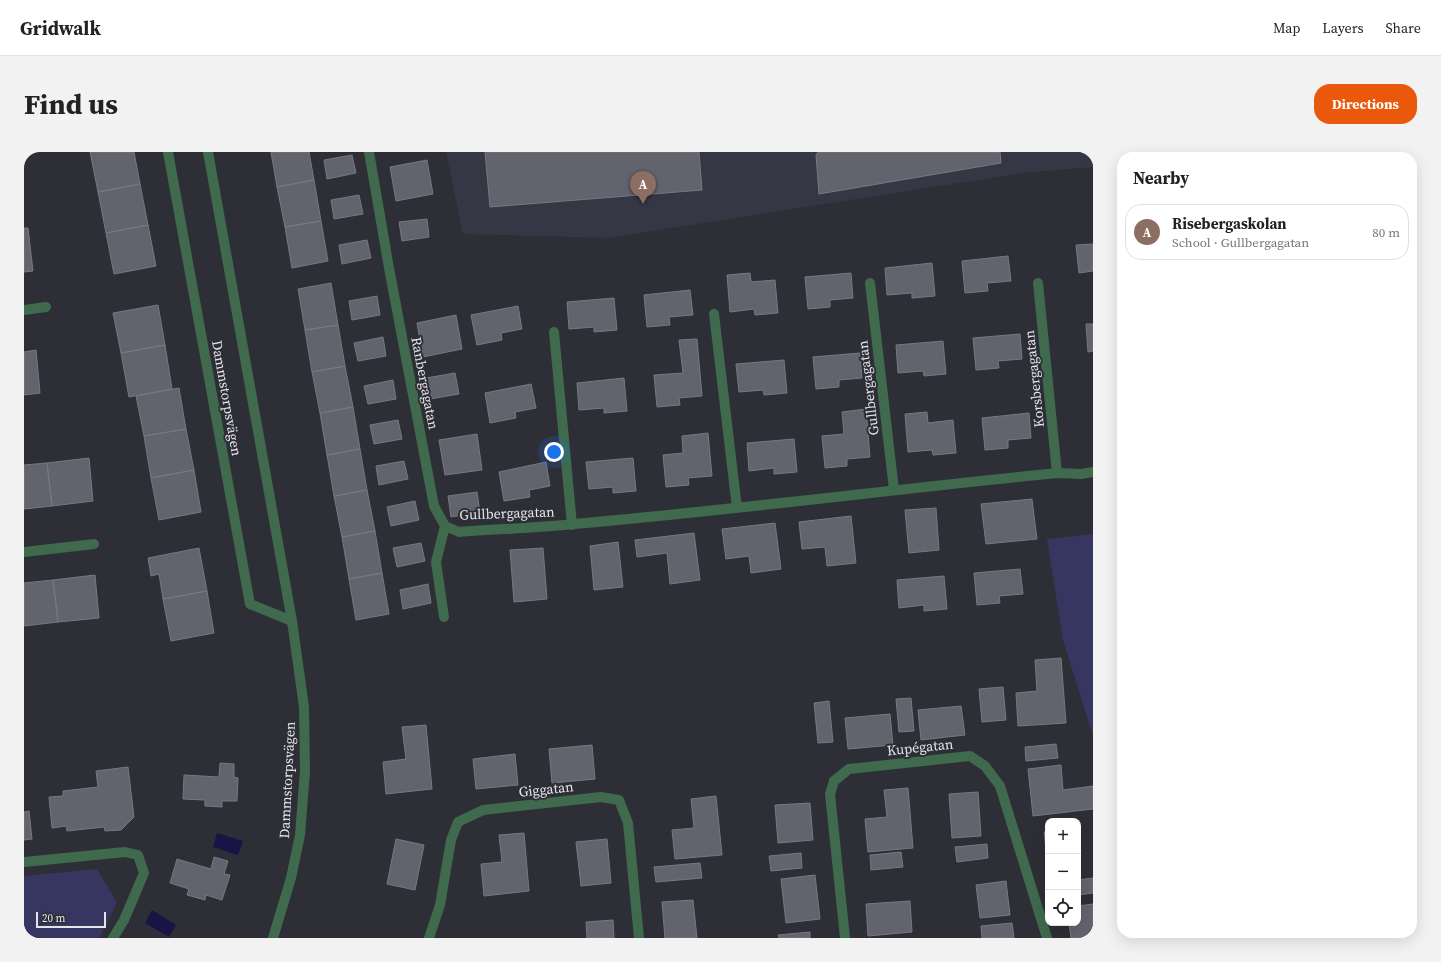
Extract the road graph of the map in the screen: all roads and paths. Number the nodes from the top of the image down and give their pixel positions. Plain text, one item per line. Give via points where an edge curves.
1 (168, 152) edge
2 (208, 152) edge
3 (369, 152) edge
4 (870, 283) dead end
5 (1038, 283) dead end
6 (46, 307) dead end
7 (24, 310) edge
8 (714, 314) dead end
9 (554, 332) dead end
10 (1093, 472) edge
11 (1057, 473) junction
12 (894, 490) junction
13 (737, 508) junction
14 (572, 524) junction
15 (445, 526) junction
16 (94, 544) dead end
17 (24, 552) edge
18 (444, 617) dead end
19 (292, 621) junction
20 (24, 862) edge
21 (113, 938) edge
22 (273, 938) edge
23 (429, 938) edge
24 (639, 938) edge
25 (846, 938) edge
26 (1046, 938) edge

1 - 19 street, Dammstorpsvägen via 250,604
2 - 19 street, Dammstorpsvägen
3 - 15 street, Ranbergagatan via 434,506
4 - 12 street, Gullbergagatan
5 - 11 street, Korsbergagatan
6 - 7 street
8 - 13 street
9 - 14 street, Gullbergagatan
10 - 11 street, Gullbergagatan
11 - 12 street, Gullbergagatan
12 - 13 street, Gullbergagatan
13 - 14 street, Gullbergagatan
14 - 15 street, Gullbergagatan via 459,532
15 - 18 street via 436,562
16 - 17 street
19 - 22 street, Dammstorpsvägen via 304,707 305,771 300,835 291,878
20 - 21 street via 125,852 138,855 144,873 124,920
23 - 24 street, Giggatan via 440,905 451,840 458,822 483,810 601,797 619,800 628,824
25 - 26 street, Kupégatan via 830,794 834,781 849,770 970,756 986,766 1000,786

